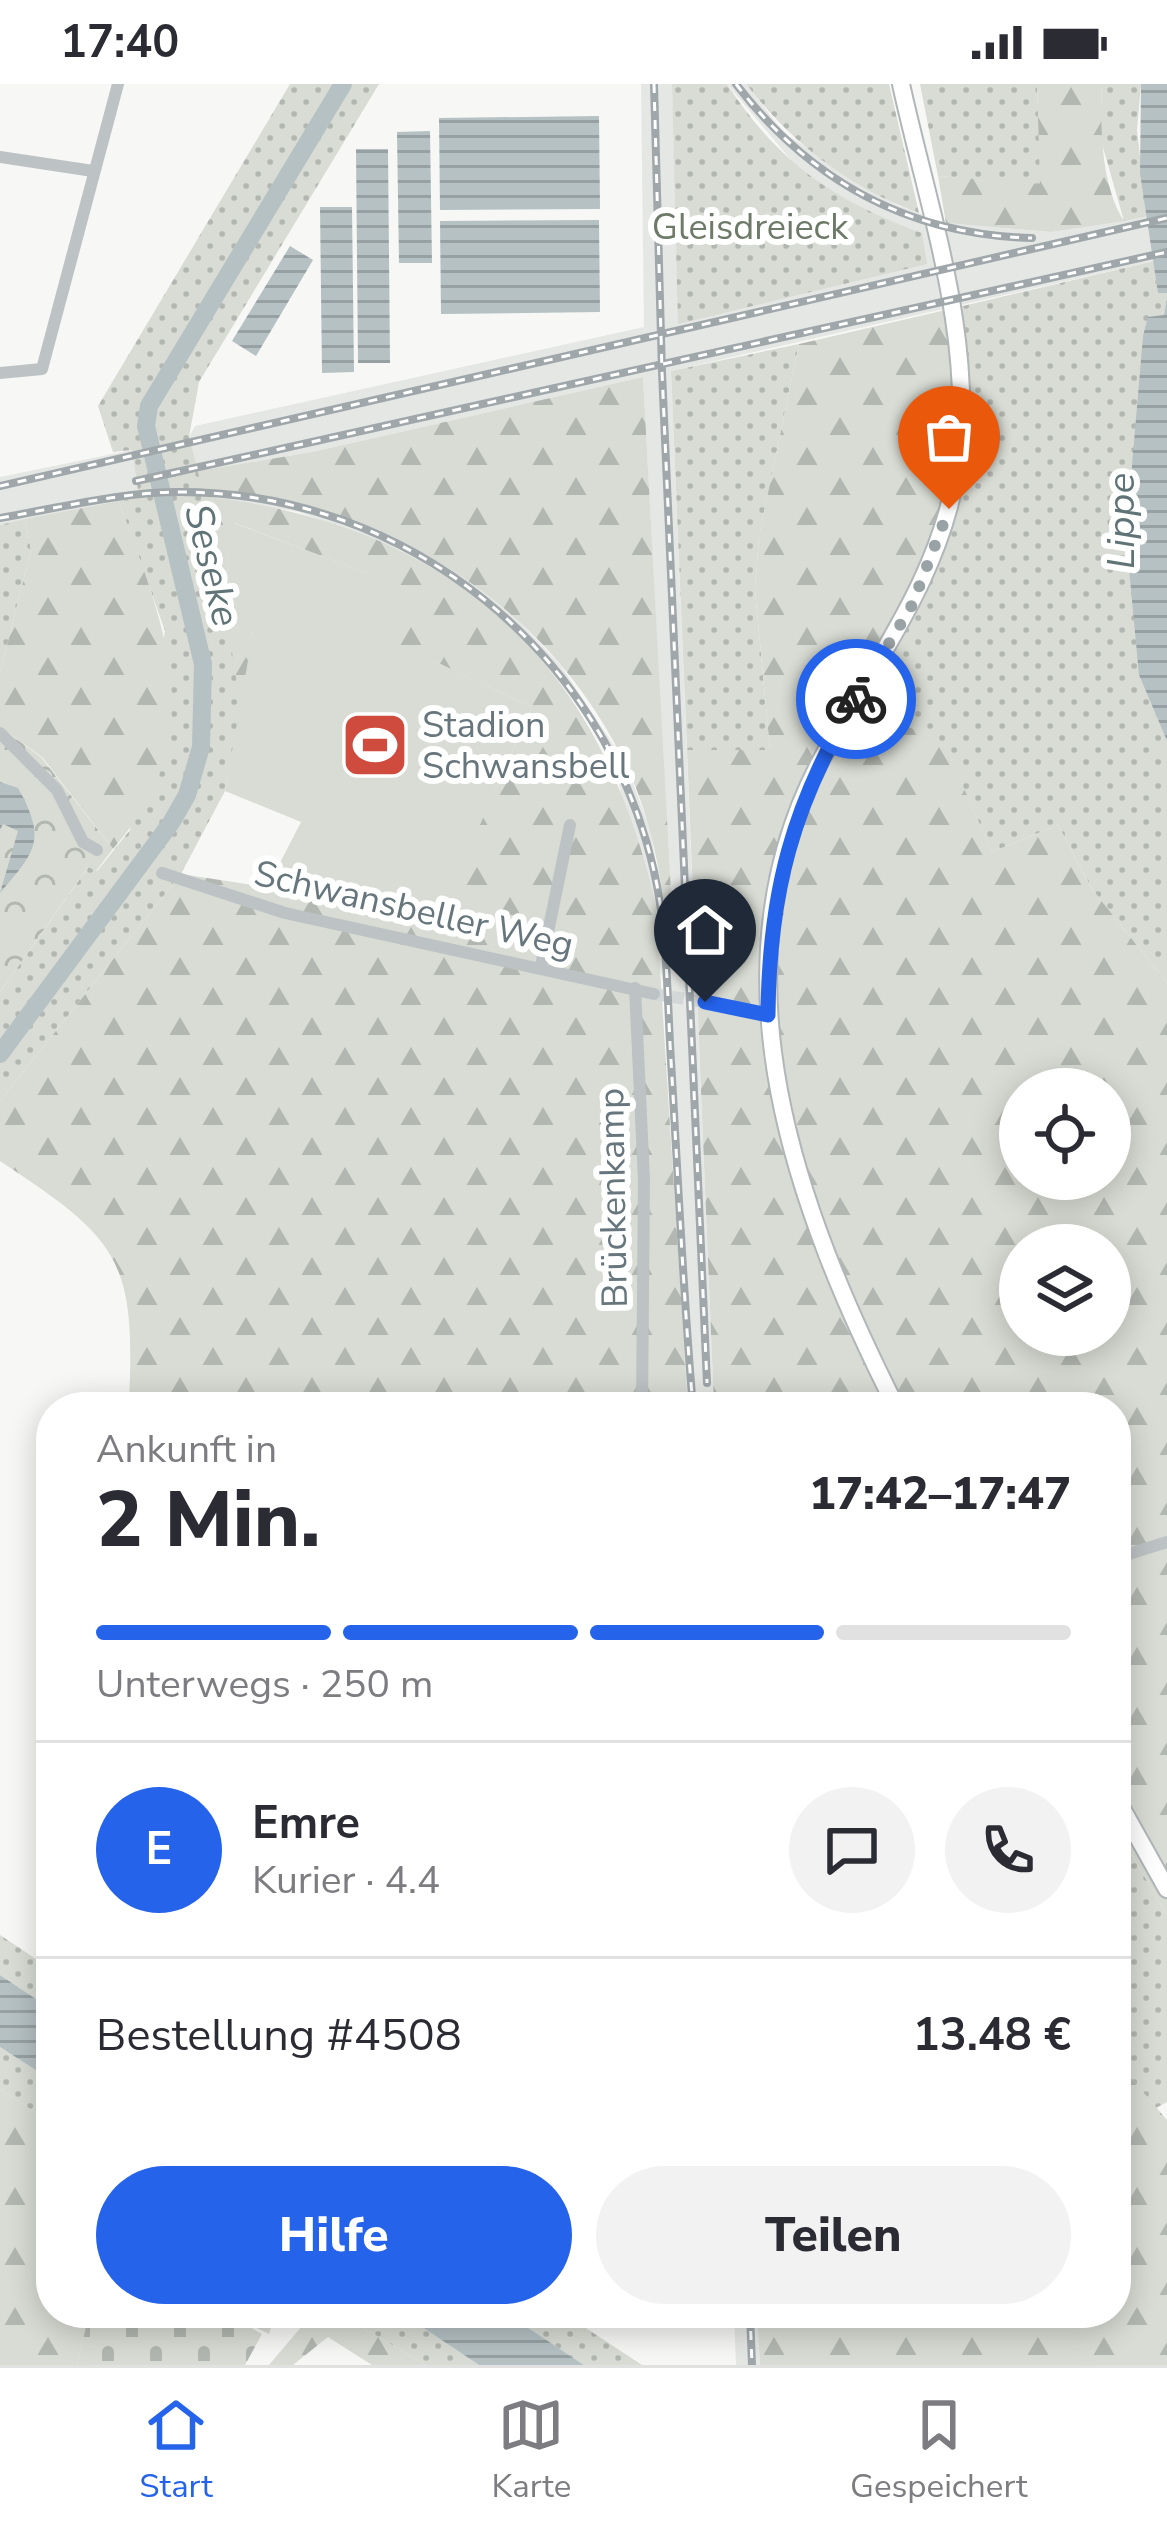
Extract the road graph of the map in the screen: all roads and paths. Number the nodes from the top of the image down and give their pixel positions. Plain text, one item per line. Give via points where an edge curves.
1 (118, 84) edge
2 (901, 84) edge
3 (0, 157) edge
4 (93, 171) junction
5 (0, 373) edge
6 (0, 734) edge
7 (570, 825) dead end
8 (97, 850) dead end
9 (162, 873) dead end
10 (541, 966) junction
11 (635, 988) junction
12 (654, 994) tunnel mouth
13 (705, 1002) tunnel mouth
14 (768, 1015) junction
15 (642, 1392) edge
16 (889, 1392) edge
17 (1167, 1542) edge
18 (1131, 1553) edge
19 (1131, 1825) edge
20 (1167, 1889) edge

1 - 4 street
2 - 14 main road via 960,363 957,471 926,576 817,769 792,830 774,906
3 - 4 street
4 - 5 street via 42,369
6 - 8 street via 57,790 83,842
7 - 10 street
9 - 10 street, Schwansbeller Weg via 285,913
10 - 11 street, Schwansbeller Weg
11 - 12 street, Schwansbeller Weg
11 - 15 street, Brückenkamp
13 - 14 street
14 - 16 main road via 800,1179
17 - 18 street
19 - 20 main road

